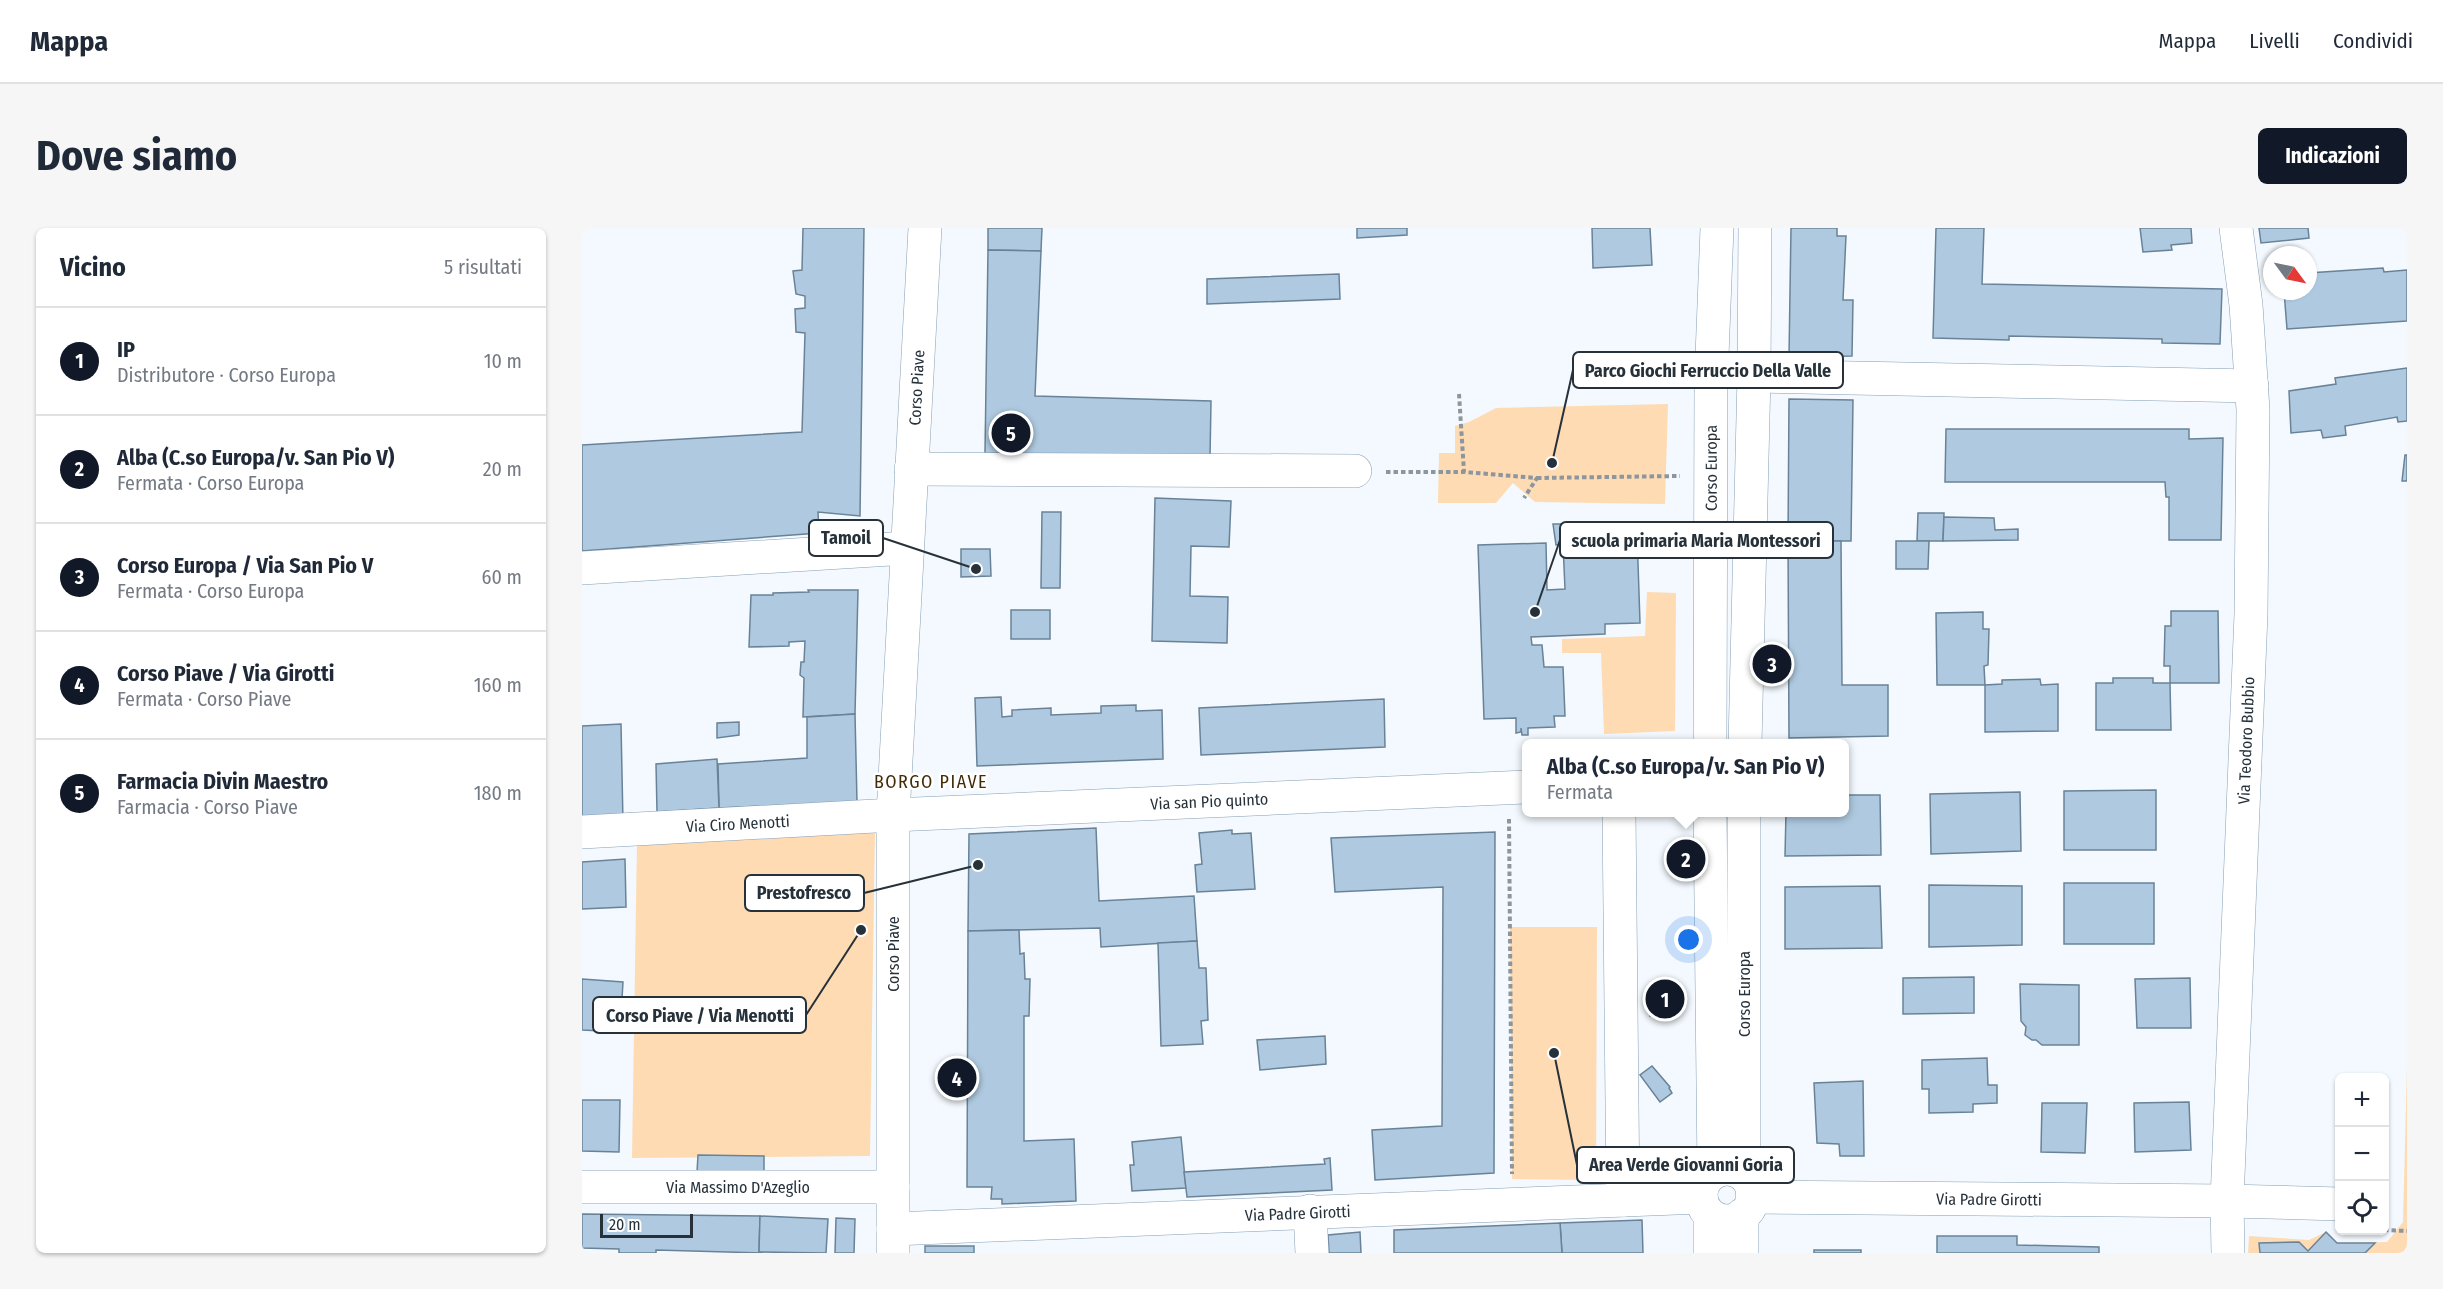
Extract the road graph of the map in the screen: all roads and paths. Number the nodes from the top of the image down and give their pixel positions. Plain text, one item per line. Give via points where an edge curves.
1 (925, 228) edge
2 (1717, 228) edge
3 (1755, 228) edge
4 (2236, 228) edge
5 (1754, 376) junction
6 (2252, 386) junction
7 (1459, 394) dead end
8 (911, 469) junction
9 (1355, 471) joint
10 (1464, 472) junction
11 (1711, 475) junction
12 (1537, 478) junction
13 (1524, 498) dead end
14 (907, 548) junction
15 (582, 568) edge
16 (1710, 739) edge
17 (1745, 739) edge
18 (1518, 788) edge
19 (893, 815) junction
20 (1619, 817) edge
21 (1710, 817) edge
22 (1744, 817) edge
23 (582, 832) edge
24 (582, 1187) edge
25 (893, 1187) junction
26 (1727, 1195) junction
27 (1623, 1200) junction
28 (2227, 1201) junction
29 (1511, 1204) junction
30 (2335, 1204) edge
31 (1310, 1211) junction
32 (2389, 1230) edge
33 (2407, 1231) edge
34 (893, 1240) edge
35 (1312, 1253) edge
36 (1710, 1253) edge
37 (1742, 1253) edge
38 (2228, 1253) edge

1 - 8 street, Corso Piave
2 - 11 street, Corso Europa
3 - 5 street
4 - 6 street, Via Teodoro Bubbio
5 - 6 street
5 - 17 street
6 - 28 street, Via Teodoro Bubbio via 2251,614
7 - 10 path
8 - 9 street
8 - 14 street, Corso Piave
9 - 10 path
10 - 12 path
11 - 12 path
11 - 16 street, Corso Europa
12 - 13 path
14 - 15 street
14 - 19 street, Corso Piave
18 - 19 street, Via san Pio quinto
18 - 29 path
19 - 23 street, Via Ciro Menotti
19 - 25 street, Corso Piave
20 - 27 street
21 - 26 street, Corso Europa
22 - 26 street, Corso Europa
24 - 25 street, Via Massimo D'Azeglio
25 - 34 street, Corso Piave
26 - 27 street, Via Padre Girotti
26 - 28 street, Via Padre Girotti
26 - 36 street, Corso Europa
26 - 37 street, Corso Europa
27 - 29 street, Via Padre Girotti
28 - 30 street, Via Padre Girotti
28 - 38 street, Via Teodoro Bubbio
29 - 31 street, Via Padre Girotti
31 - 34 street, Via Padre Girotti
31 - 35 street
32 - 33 path

